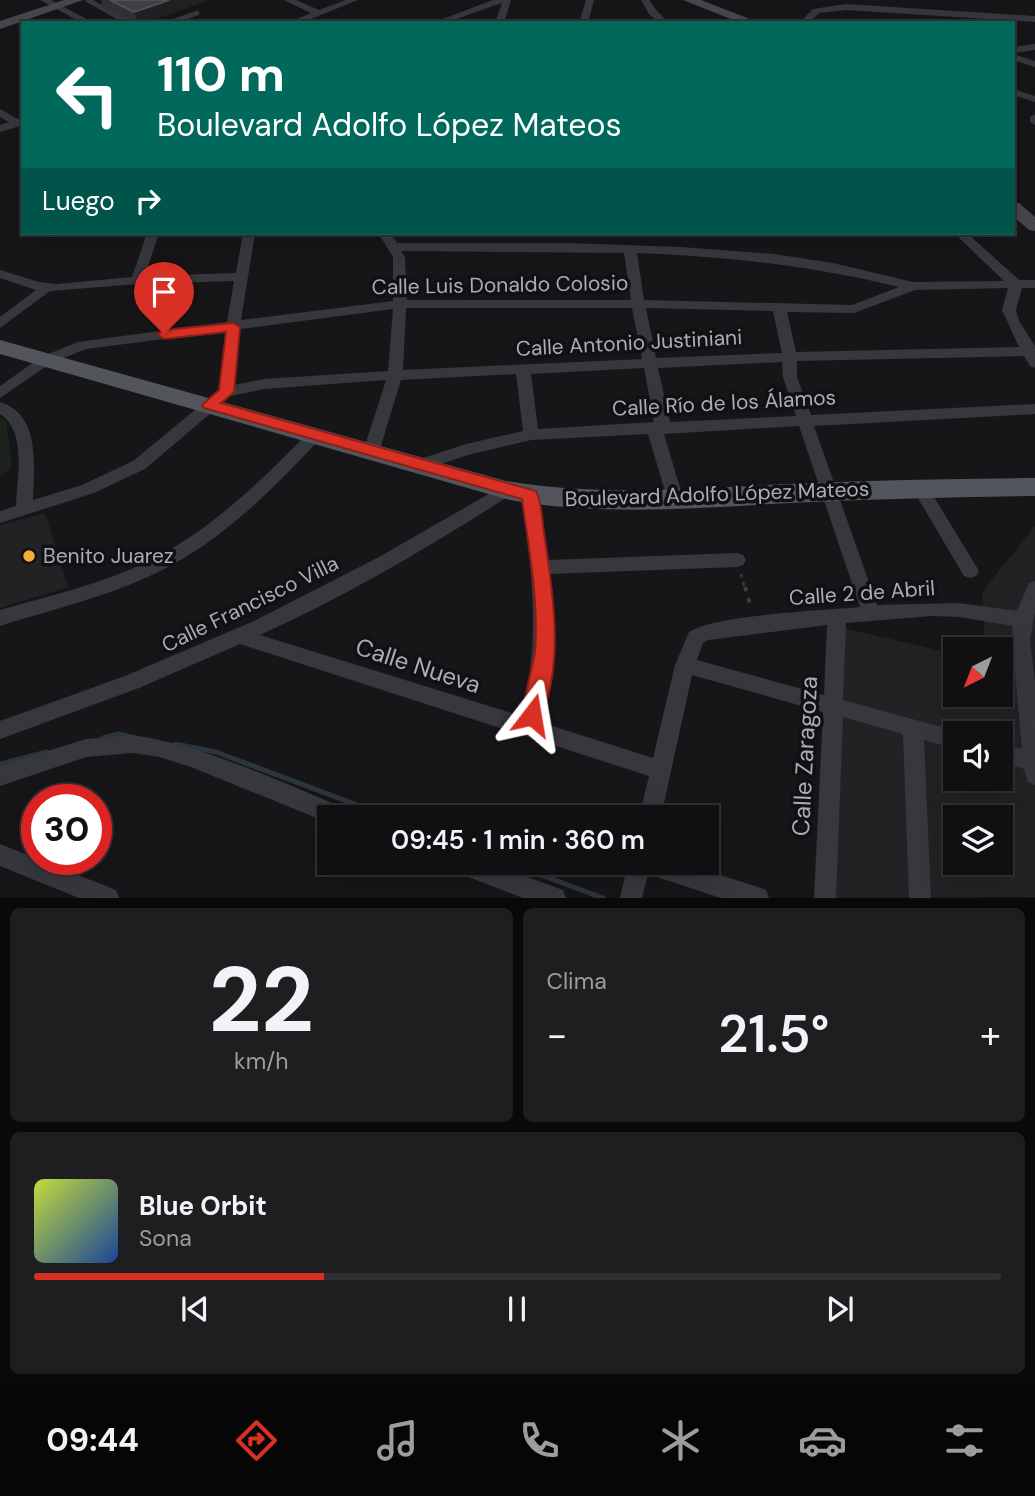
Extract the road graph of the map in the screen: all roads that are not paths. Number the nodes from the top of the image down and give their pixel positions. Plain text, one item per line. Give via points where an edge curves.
1 (44, 0) edge
2 (76, 0) edge
3 (88, 0) edge
4 (105, 0) edge
5 (288, 0) edge
6 (354, 0) edge
7 (501, 0) edge
8 (507, 0) edge
9 (590, 0) edge
10 (645, 0) edge
11 (689, 0) edge
12 (94, 4) junction
13 (57, 6) junction
14 (197, 13) dead end
15 (319, 13) junction
16 (1035, 19) edge
17 (86, 21) edge
18 (125, 21) edge
19 (175, 21) edge
20 (297, 21) edge
21 (442, 21) edge
22 (500, 21) edge
23 (584, 21) edge
24 (662, 21) edge
25 (748, 21) edge
26 (805, 21) edge
27 (0, 25) edge
28 (1035, 47) edge
29 (1015, 50) edge
30 (1015, 58) edge
31 (1035, 64) edge
32 (1015, 93) edge
33 (1035, 99) edge
34 (0, 112) edge
35 (1035, 117) edge
36 (20, 122) edge
37 (1035, 122) edge
38 (0, 129) edge
39 (1015, 209) edge
40 (1035, 226) edge
41 (152, 235) edge
42 (249, 235) edge
43 (386, 235) edge
44 (962, 235) edge
45 (395, 247) junction
46 (630, 248) junction
47 (0, 274) edge
48 (242, 277) junction
49 (137, 279) junction
50 (1035, 284) edge
51 (1016, 285) junction
52 (913, 286) junction
53 (46, 288) junction
54 (400, 304) junction
55 (638, 304) junction
56 (779, 307) junction
57 (0, 324) edge
58 (233, 327) junction
59 (0, 347) edge
60 (1033, 355) edge
61 (789, 357) junction
62 (46, 360) junction
63 (650, 362) junction
64 (523, 369) junction
65 (395, 375) junction
66 (0, 393) edge
67 (218, 398) junction
68 (0, 407) edge
69 (1035, 409) edge
70 (805, 419) junction
71 (658, 427) junction
72 (531, 435) junction
73 (314, 436) junction
74 (371, 452) junction
75 (420, 466) junction
76 (1035, 487) edge
77 (920, 488) junction
78 (829, 491) junction
79 (518, 493) junction
80 (675, 498) junction
81 (24, 510) junction
82 (0, 517) edge
83 (737, 560) road end
84 (540, 567) junction
85 (970, 571) dead end
86 (1035, 589) edge
87 (871, 612) junction
88 (836, 616) junction
89 (0, 618) edge
90 (1023, 620) junction
91 (239, 636) junction
92 (1029, 664) edge
93 (685, 665) junction
94 (835, 706) junction
95 (528, 729) junction
96 (913, 729) junction
97 (0, 730) edge
98 (943, 737) edge
99 (1013, 759) edge
100 (1034, 769) edge
101 (662, 770) junction
102 (0, 776) edge
103 (653, 805) edge
104 (317, 807) edge
105 (0, 855) edge
106 (493, 875) edge
107 (636, 875) edge
108 (685, 875) edge
109 (107, 898) edge
110 (555, 898) edge
111 (631, 898) edge
112 (758, 898) edge
113 (825, 898) edge
114 (920, 898) edge

1 - 13 street
2 - 13 street
3 - 12 lane
4 - 12 lane
5 - 15 street
6 - 15 street
7 - 21 street
8 - 22 street
9 - 23 street
10 - 24 street
11 - 25 street
12 - 18 lane
13 - 17 street
13 - 27 street
14 - 19 lane
15 - 20 street
16 - 26 street via 846,6 816,12
28 - 29 street
30 - 31 street
32 - 33 street
34 - 36 street
35 - 37 street
36 - 38 street
39 - 40 street
41 - 49 street
42 - 48 street
43 - 45 street
44 - 51 street
45 - 46 street
45 - 54 street via 401,268
46 - 52 street via 774,258
46 - 55 street
47 - 53 street
48 - 49 street
48 - 58 street
49 - 53 street
50 - 51 street
51 - 52 street
51 - 60 street via 1009,310
52 - 56 street, Calle Luis Donaldo Colosio via 854,309
53 - 57 street
54 - 55 street, Calle Luis Donaldo Colosio
54 - 58 street, Calle Luis Donaldo Colosio
54 - 65 street
55 - 56 street, Calle Luis Donaldo Colosio
55 - 63 street
56 - 61 street
58 - 62 street, Calle Luis Donaldo Colosio via 102,342
58 - 67 street
59 - 62 main road, Boulevard Adolfo López Mateos
60 - 61 street, Calle Antonio Justiniani
61 - 63 street, Calle Antonio Justiniani
61 - 70 street via 790,377
62 - 66 street, Calle Luis Donaldo Colosio
62 - 67 main road, Boulevard Adolfo López Mateos
63 - 64 street, Calle Antonio Justiniani
63 - 71 street
64 - 65 street, Calle Antonio Justiniani
64 - 72 street
65 - 67 street, Calle Antonio Justiniani via 264,384
65 - 74 street
67 - 73 main road, Boulevard Adolfo López Mateos
67 - 81 street via 139,464 88,489
68 - 81 street via 12,414 21,430
69 - 70 street, Calle Río de los Álamos
70 - 71 street, Calle Río de los Álamos
70 - 78 street
71 - 72 street, Calle Río de los Álamos
71 - 80 street
72 - 75 street, Calle Río de los Álamos via 478,446
73 - 74 main road, Boulevard Adolfo López Mateos
73 - 89 street via 259,493 170,558 114,582
74 - 75 main road, Boulevard Adolfo López Mateos
75 - 79 main road, Boulevard Adolfo López Mateos
76 - 77 main road, Boulevard Adolfo López Mateos
77 - 78 main road, Boulevard Adolfo López Mateos
77 - 85 street
78 - 80 main road, Boulevard Adolfo López Mateos
78 - 87 street
79 - 80 main road, Boulevard Adolfo López Mateos via 586,501
79 - 84 street
79 - 91 street, Calle Francisco Villa
81 - 82 street
83 - 84 street
84 - 95 street via 545,649
86 - 90 street
87 - 88 street, Calle 2 de Abril
87 - 90 street, Calle 2 de Abril via 959,610
88 - 93 street, Calle 2 de Abril via 704,633 696,638
88 - 94 street, Calle Zaragoza
90 - 92 street
91 - 95 street, Calle Nueva
91 - 97 street, Calle Francisco Villa via 93,699
92 - 100 street
93 - 94 street
93 - 101 street
94 - 96 street
94 - 113 street, Calle Zaragoza
95 - 101 street, Calle Nueva
96 - 98 street
96 - 114 street
99 - 100 street
101 - 103 street
102 - 104 street via 86,748 133,744 192,758
105 - 109 street
106 - 110 street
107 - 111 street
108 - 112 street

